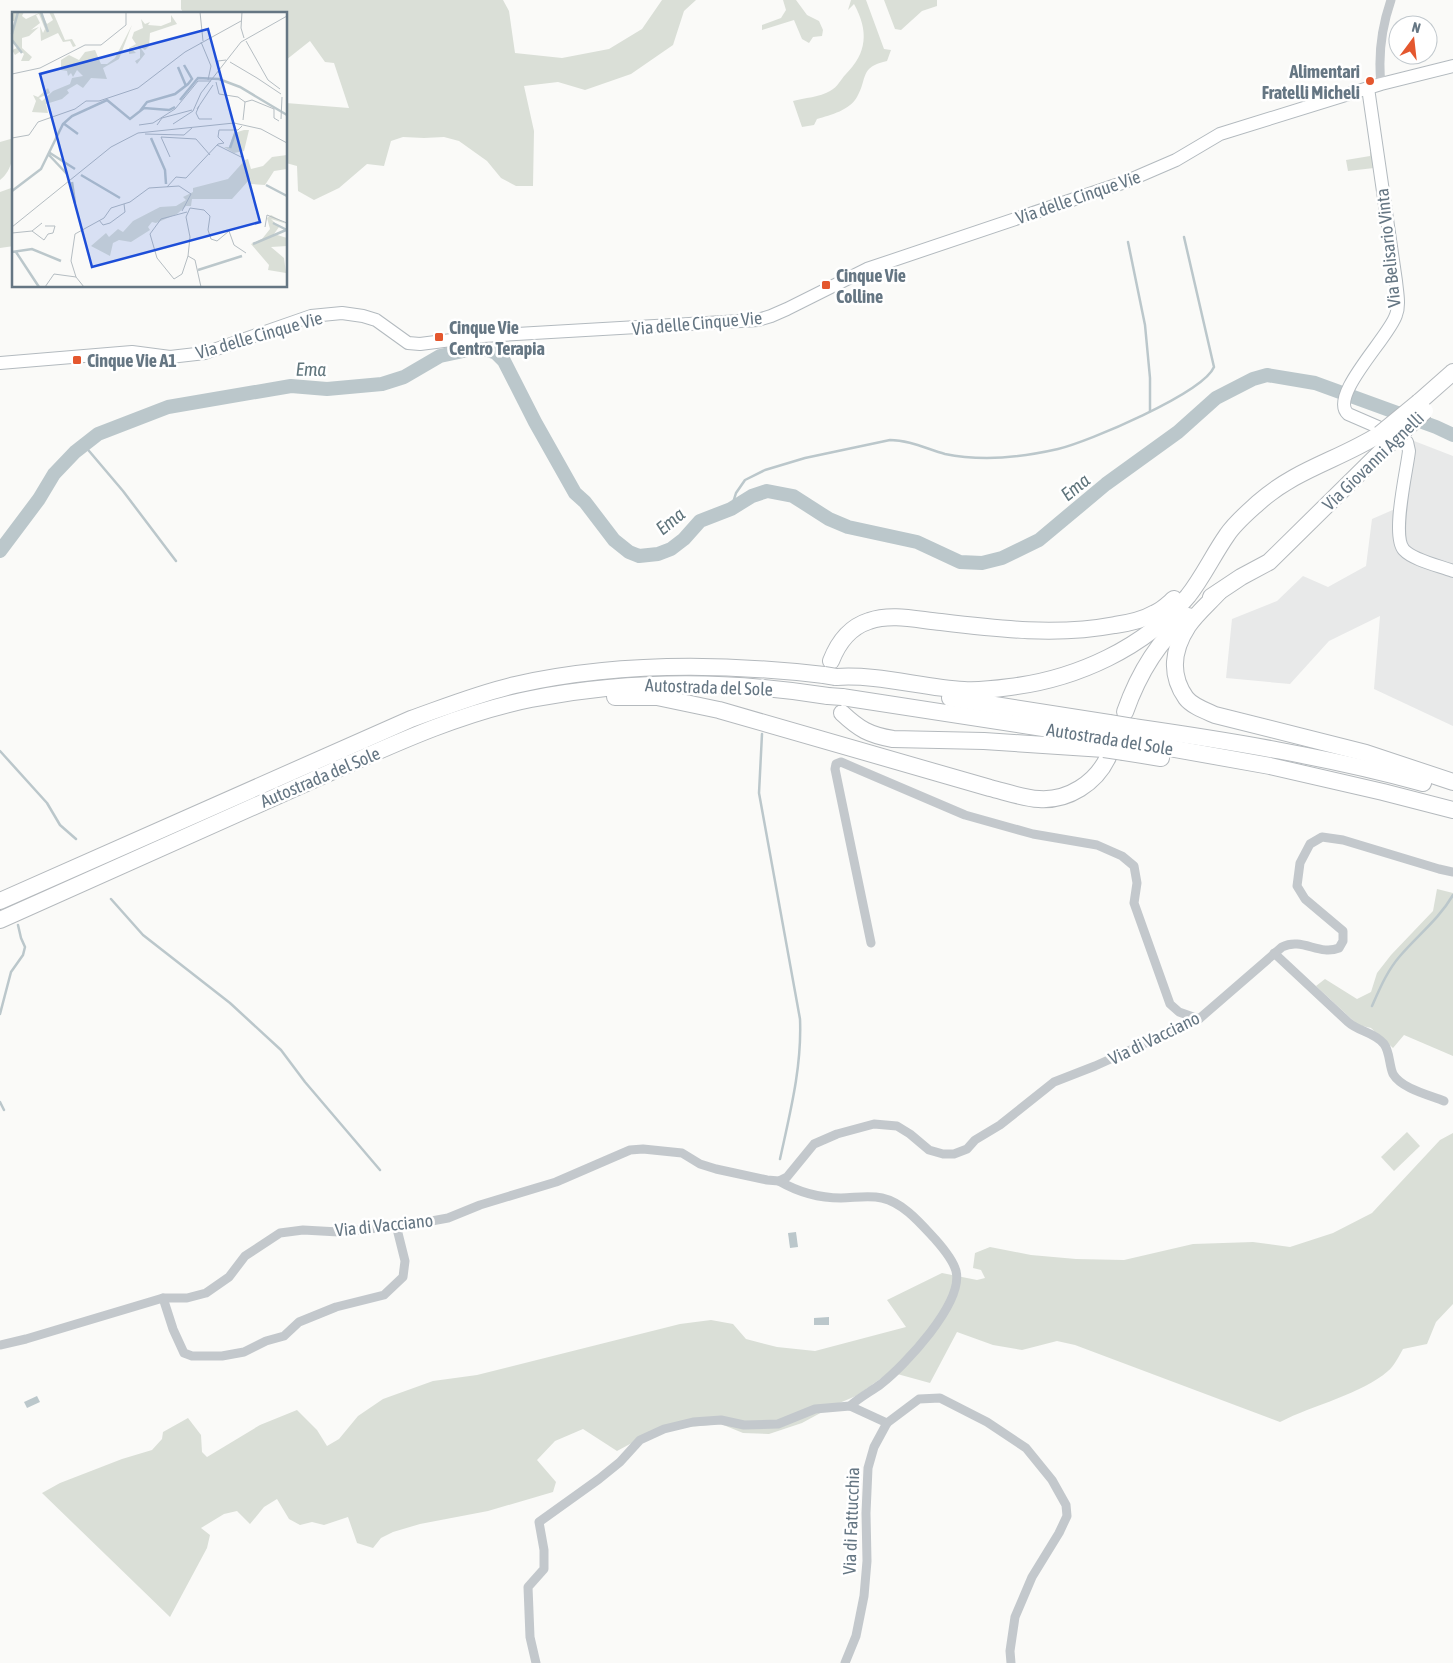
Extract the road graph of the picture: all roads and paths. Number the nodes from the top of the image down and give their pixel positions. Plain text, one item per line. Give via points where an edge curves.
1 (1391, 0) edge
2 (1453, 66) edge
3 (1381, 84) junction
4 (1368, 88) junction
5 (0, 363) edge
6 (1453, 364) edge
7 (1453, 383) edge
8 (1425, 401) junction
9 (1387, 435) junction
10 (1211, 563) junction
11 (1453, 571) edge
12 (1219, 592) junction
13 (831, 671) junction
14 (837, 702) junction
15 (486, 711) junction
16 (1125, 712) dead end
17 (1117, 741) junction
18 (1453, 782) edge
19 (1453, 791) edge
20 (1453, 810) edge
21 (1453, 872) edge
22 (0, 901) edge
23 (0, 920) edge
24 (871, 943) dead end
25 (1274, 953) junction
26 (1199, 1019) junction
27 (1444, 1101) dead end
28 (780, 1181) junction
29 (396, 1225) junction
30 (162, 1298) junction
31 (0, 1345) edge
32 (850, 1406) junction
33 (887, 1423) junction
34 (536, 1663) edge
35 (845, 1663) edge
36 (1011, 1663) edge

1 - 3 street via 1383,34
2 - 3 street, Via delle Cinque Vie
3 - 4 street, Via delle Cinque Vie
4 - 5 street, Via delle Cinque Vie via 1220,134 1157,170 867,269 787,310 758,320 484,336 420,344 408,342 376,320 342,313 310,316 205,354 170,356 132,352
4 - 9 street, Via Belisario Vinta via 1398,306 1396,317 1346,398
6 - 8 highway
7 - 8 highway, Via Giovanni Agnelli
8 - 9 highway, Via Giovanni Agnelli, bridge
9 - 10 highway, Via Giovanni Agnelli via 1291,478 1235,525
9 - 11 street via 1407,442 1409,451 1399,521 1402,547 1409,554
9 - 12 highway, Via Giovanni Agnelli via 1269,562
10 - 13 highway via 1188,596 1157,628 1084,669 1042,681 966,690
10 - 13 highway via 1156,613 1093,629 1050,632 887,617 868,621 842,639 836,648
12 - 16 highway via 1204,601 1159,646 1143,671
12 - 18 highway via 1192,621 1177,647 1173,666 1186,699 1215,715 1366,753
13 - 17 highway, Autostrada del Sole via 965,700
13 - 22 highway, Autostrada del Sole via 665,666 598,671 514,685 410,719
14 - 15 highway, Autostrada del Sole via 789,690 664,684 601,688
14 - 17 highway, Autostrada del Sole
14 - 17 highway via 862,731 879,737
15 - 17 highway via 598,698 641,696 672,699 1040,799 1060,797 1079,789 1095,776
15 - 23 highway, Autostrada del Sole via 347,765
17 - 19 highway, Autostrada del Sole via 1246,744 1341,763
17 - 20 highway, Autostrada del Sole via 1270,766
21 - 25 street, Via di Vacciano via 1343,840 1322,837 1310,844 1300,863 1297,886 1305,899 1343,931 1343,942 1330,952 1291,942
24 - 26 street via 835,769 841,762 964,815 1033,834 1096,845 1122,856 1134,866 1137,883 1134,903 1170,1004 1180,1012
25 - 26 street, Via di Vacciano
25 - 27 street via 1356,1029 1373,1035 1385,1045 1393,1073 1400,1081
26 - 28 street, Via di Vacciano via 1054,1082 967,1149 943,1154 929,1150 897,1126 874,1124 836,1134 814,1144
28 - 29 street, Via di Vacciano via 716,1169 682,1153 630,1150 556,1182 480,1204 448,1218
28 - 32 street, Via di Vacciano via 811,1195 882,1198 900,1207 920,1222 944,1249 956,1271 955,1290 941,1320 897,1370
29 - 30 street, Via di Vacciano via 339,1232 302,1230 280,1233 245,1256 229,1277 206,1293 187,1298
29 - 30 street via 405,1261 403,1277 384,1294 336,1307 299,1322 284,1336 244,1352 222,1356 184,1353
30 - 31 street, Via di Vacciano
32 - 33 street
32 - 34 street via 815,1409 778,1424 744,1426 721,1420 664,1429 640,1440 620,1462 539,1522 544,1569 528,1587 530,1637
33 - 35 street, Via di Fattucchia via 874,1447 868,1468 864,1596 856,1636
33 - 36 street, Via di Fattucchia via 919,1399 940,1398 987,1422 1026,1448 1052,1480 1066,1505 1066,1516 1059,1533 1032,1577 1015,1617

